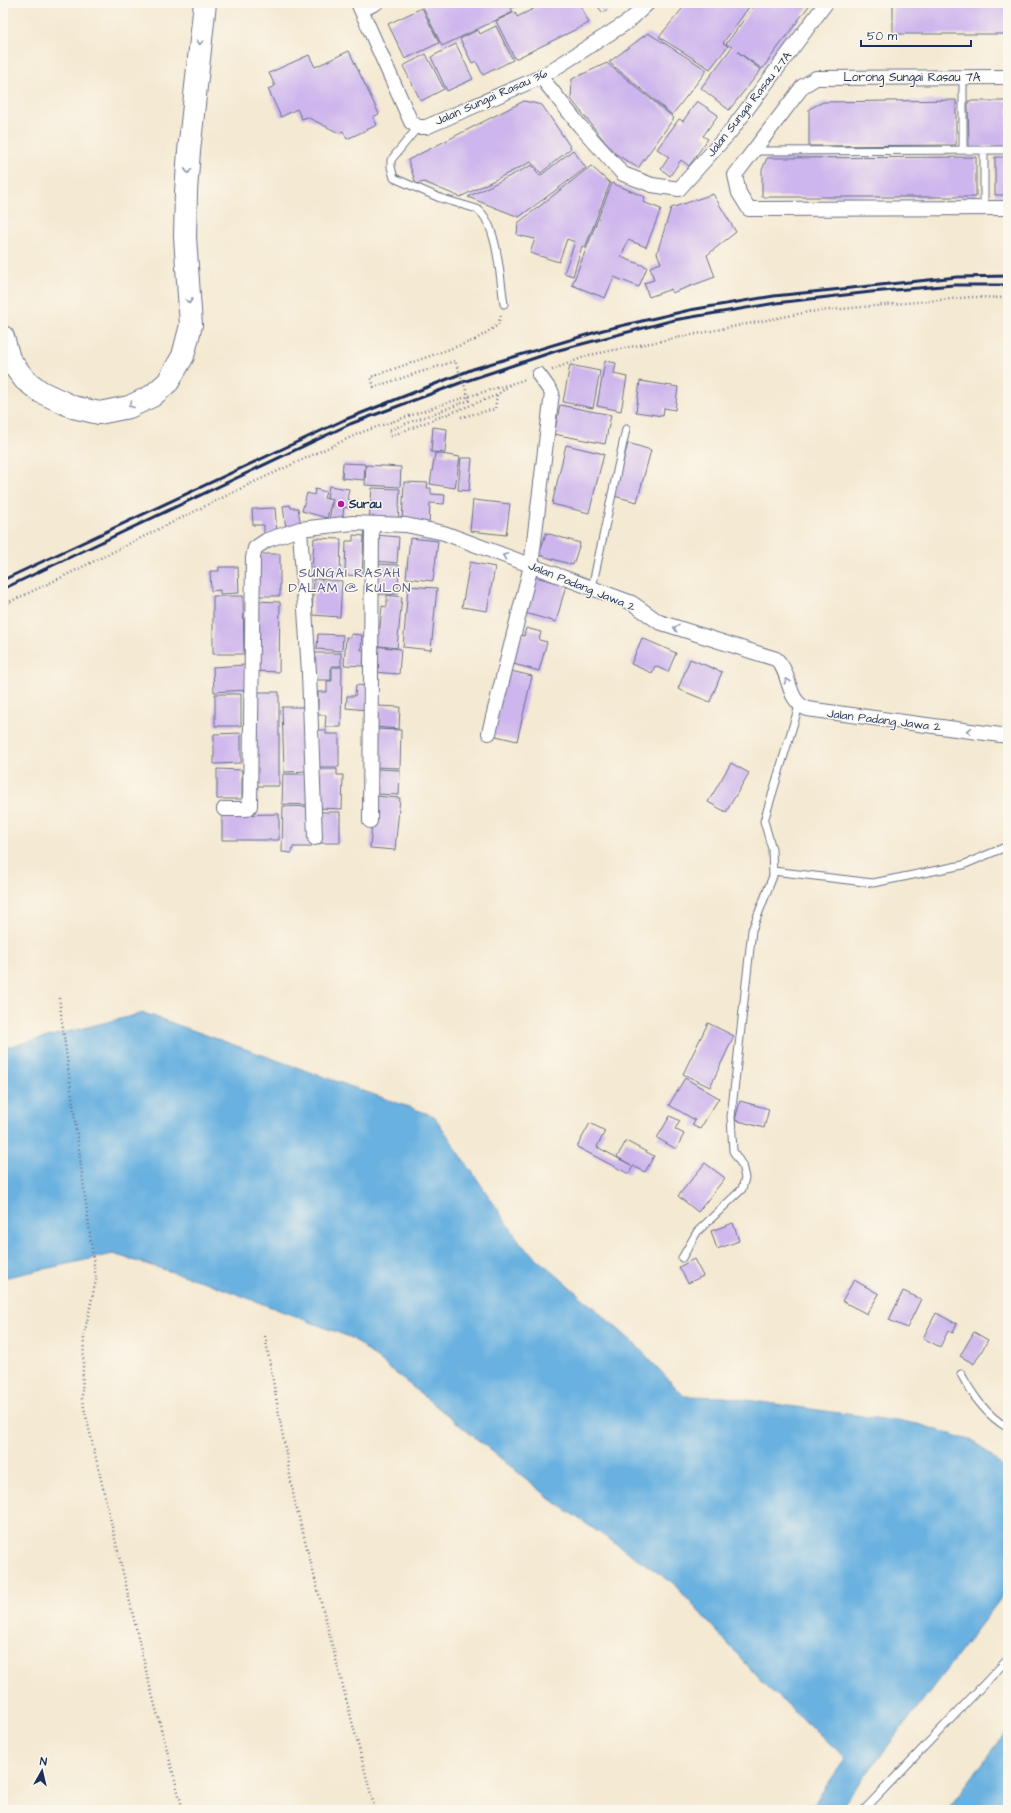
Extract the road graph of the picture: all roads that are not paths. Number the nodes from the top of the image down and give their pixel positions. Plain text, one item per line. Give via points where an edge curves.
1 (205, 3) edge
2 (376, 3) edge
3 (648, 3) edge
4 (826, 3) edge
5 (360, 7) edge
6 (541, 77) junction
7 (963, 77) junction
8 (1008, 77) edge
9 (415, 124) junction
10 (963, 150) junction
11 (984, 150) junction
12 (1008, 150) edge
13 (754, 151) junction
14 (984, 208) junction
15 (1008, 208) edge
16 (504, 304) road end
17 (3, 337) edge
18 (539, 375) road end
19 (626, 430) dead end
20 (372, 524) junction
21 (300, 529) junction
22 (531, 566) junction
23 (592, 588) junction
24 (799, 706) junction
25 (489, 733) dead end
26 (1008, 736) edge
27 (224, 809) dead end
28 (370, 821) dead end
29 (315, 838) dead end
30 (1008, 846) edge
31 (773, 871) junction
32 (682, 1258) dead end
33 (961, 1374) dead end
34 (1008, 1428) edge
35 (1008, 1659) edge
36 (864, 1810) edge

1 -> 17 main road via 186,191 185,237 192,325 183,356 168,382 152,396 128,407 99,413 73,407 41,392 25,380 9,359
2 - 5 street
3 - 6 street, Jalan Sungai Rasau 36 via 629,21
4 - 6 street, Jalan Sungai Rasau 27A via 730,132 679,189 652,185 624,174 580,126
5 - 9 street
6 - 9 street, Jalan Sungai Rasau 36 via 426,126
7 - 8 street, Lorong Sungai Rasau 7A
7 - 10 lane
7 - 13 street, Lorong Sungai Rasau 7A via 816,78 803,86
9 - 16 lane via 392,160 394,178 440,198 482,212 491,230
10 - 11 lane
10 - 13 lane
11 - 12 lane
11 - 14 lane
13 - 14 street via 735,175 739,193 749,210
14 - 15 street
18 - 22 street via 552,393
19 - 23 lane
20 - 21 street, Jalan Padang Jawa 2 via 352,523
22 -> 20 street, Jalan Padang Jawa 2 via 444,533 406,525
20 - 28 street
21 - 27 street, Jalan Padang Jawa 2 via 267,540 255,548 250,806 247,810
21 - 29 street via 310,680
22 - 23 street, Jalan Padang Jawa 2
22 - 25 street
24 -> 23 street, Jalan Padang Jawa 2 via 793,698 781,664 776,659 659,622 632,603
26 -> 24 street, Jalan Padang Jawa 2
24 - 31 lane via 764,821 772,850
30 - 31 lane via 963,865 873,883
31 - 32 lane via 752,930 731,1117 733,1151 742,1165 745,1178 742,1189 696,1232
33 - 34 lane via 983,1408
35 - 36 lane

